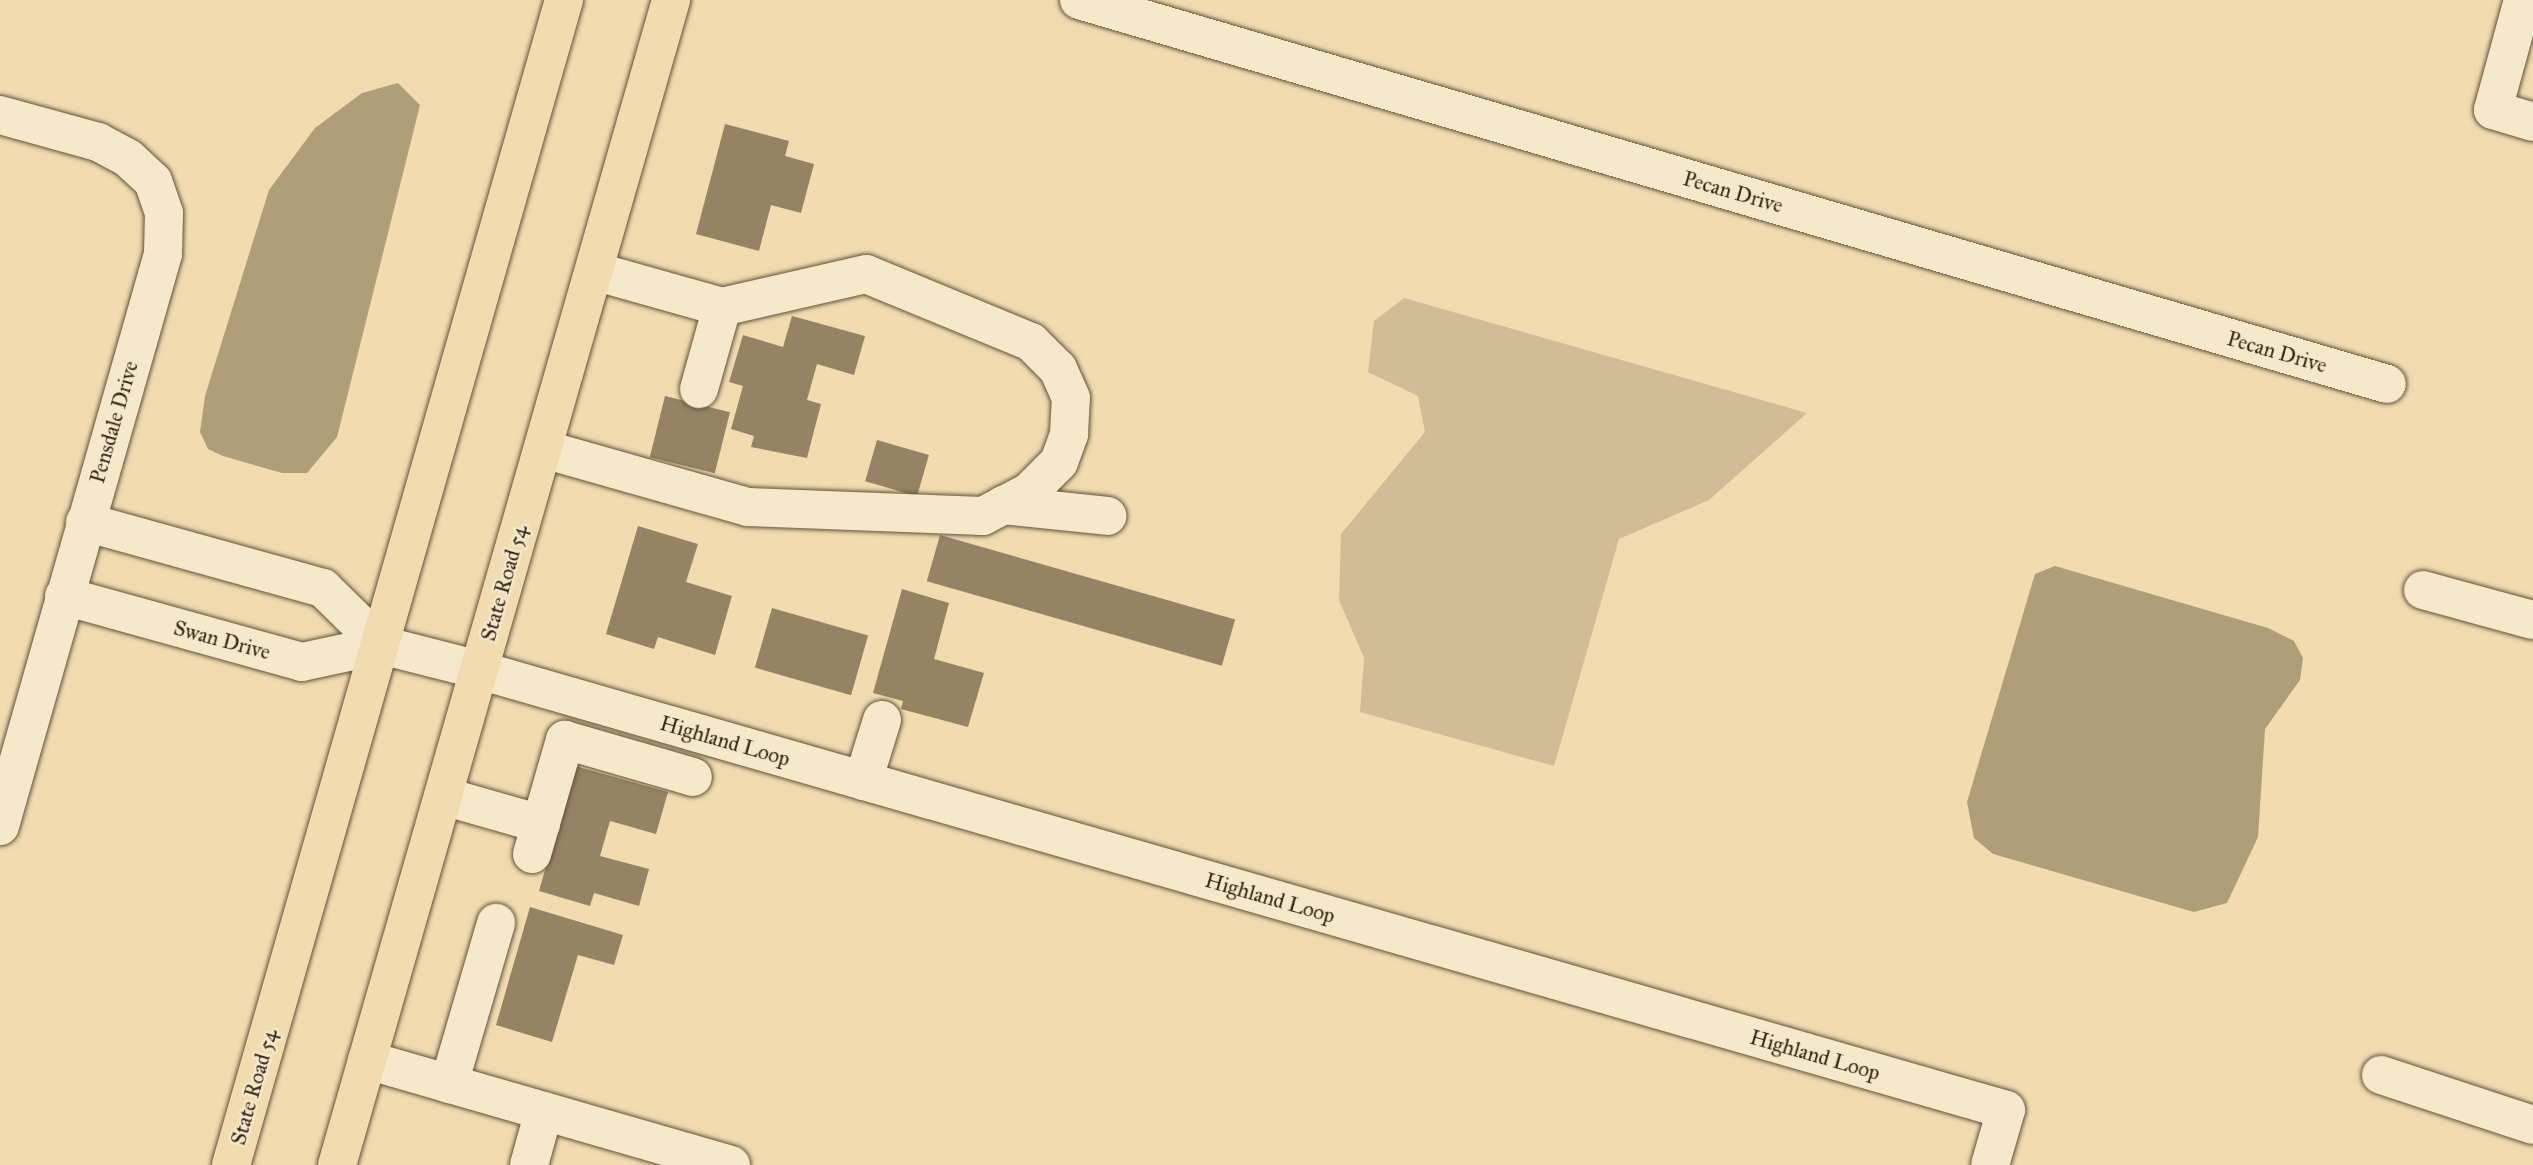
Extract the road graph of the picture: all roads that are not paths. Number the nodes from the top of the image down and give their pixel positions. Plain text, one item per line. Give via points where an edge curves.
1 (564, 0) edge
2 (671, 0) edge
3 (1079, 0) edge
4 (2523, 0) edge
5 (0, 115) edge
6 (2533, 122) edge
7 (594, 271) junction
8 (722, 307) junction
9 (2387, 384) dead end
10 (699, 389) dead end
11 (543, 449) junction
12 (1003, 505) junction
13 (1107, 516) dead end
14 (85, 522) junction
15 (2423, 590) dead end
16 (64, 596) junction
17 (2533, 620) edge
18 (381, 645) junction
19 (479, 670) junction
20 (646, 718) junction
21 (881, 720) dead end
22 (634, 760) junction
23 (693, 777) dead end
24 (863, 781) junction
25 (443, 796) junction
26 (0, 827) edge
27 (496, 923) dead end
28 (367, 1060) junction
29 (2381, 1075) dead end
30 (449, 1084) junction
31 (544, 1111) junction
32 (2533, 1125) edge
33 (232, 1165) edge
34 (337, 1165) edge
35 (529, 1165) edge
36 (731, 1165) edge
37 (1990, 1165) edge

1 - 18 main road, State Road 54
2 - 7 main road, State Road 54
3 - 9 street, Pecan Drive
4 - 6 street via 2493,110
5 - 14 street, Pensdale Drive via 98,142 128,158 153,181 164,213 163,254
7 - 8 street
7 - 11 main road, State Road 54
8 - 10 street
8 - 12 street via 866,274 1031,342 1058,369 1071,398 1069,433 1059,462 1028,492
11 - 12 street via 748,507 983,516
11 - 19 main road, State Road 54
12 - 13 street
14 - 16 street, Pensdale Drive
14 - 18 street via 323,588
15 - 17 street
16 - 18 street, Swan Drive via 302,662
16 - 26 street, Pensdale Drive
18 - 19 street, Swan Drive
18 - 33 main road, State Road 54
19 - 20 street, Highland Loop
19 - 25 main road, State Road 54
20 - 22 street
20 - 24 street, Highland Loop
21 - 24 street
22 - 23 street
22 - 25 street via 565,740 536,839
24 - 37 street, Highland Loop via 2006,1110
25 - 28 main road, State Road 54
27 - 30 street
28 - 30 street
28 - 34 main road, State Road 54
29 - 32 street
30 - 31 street
31 - 35 street
31 - 36 street

